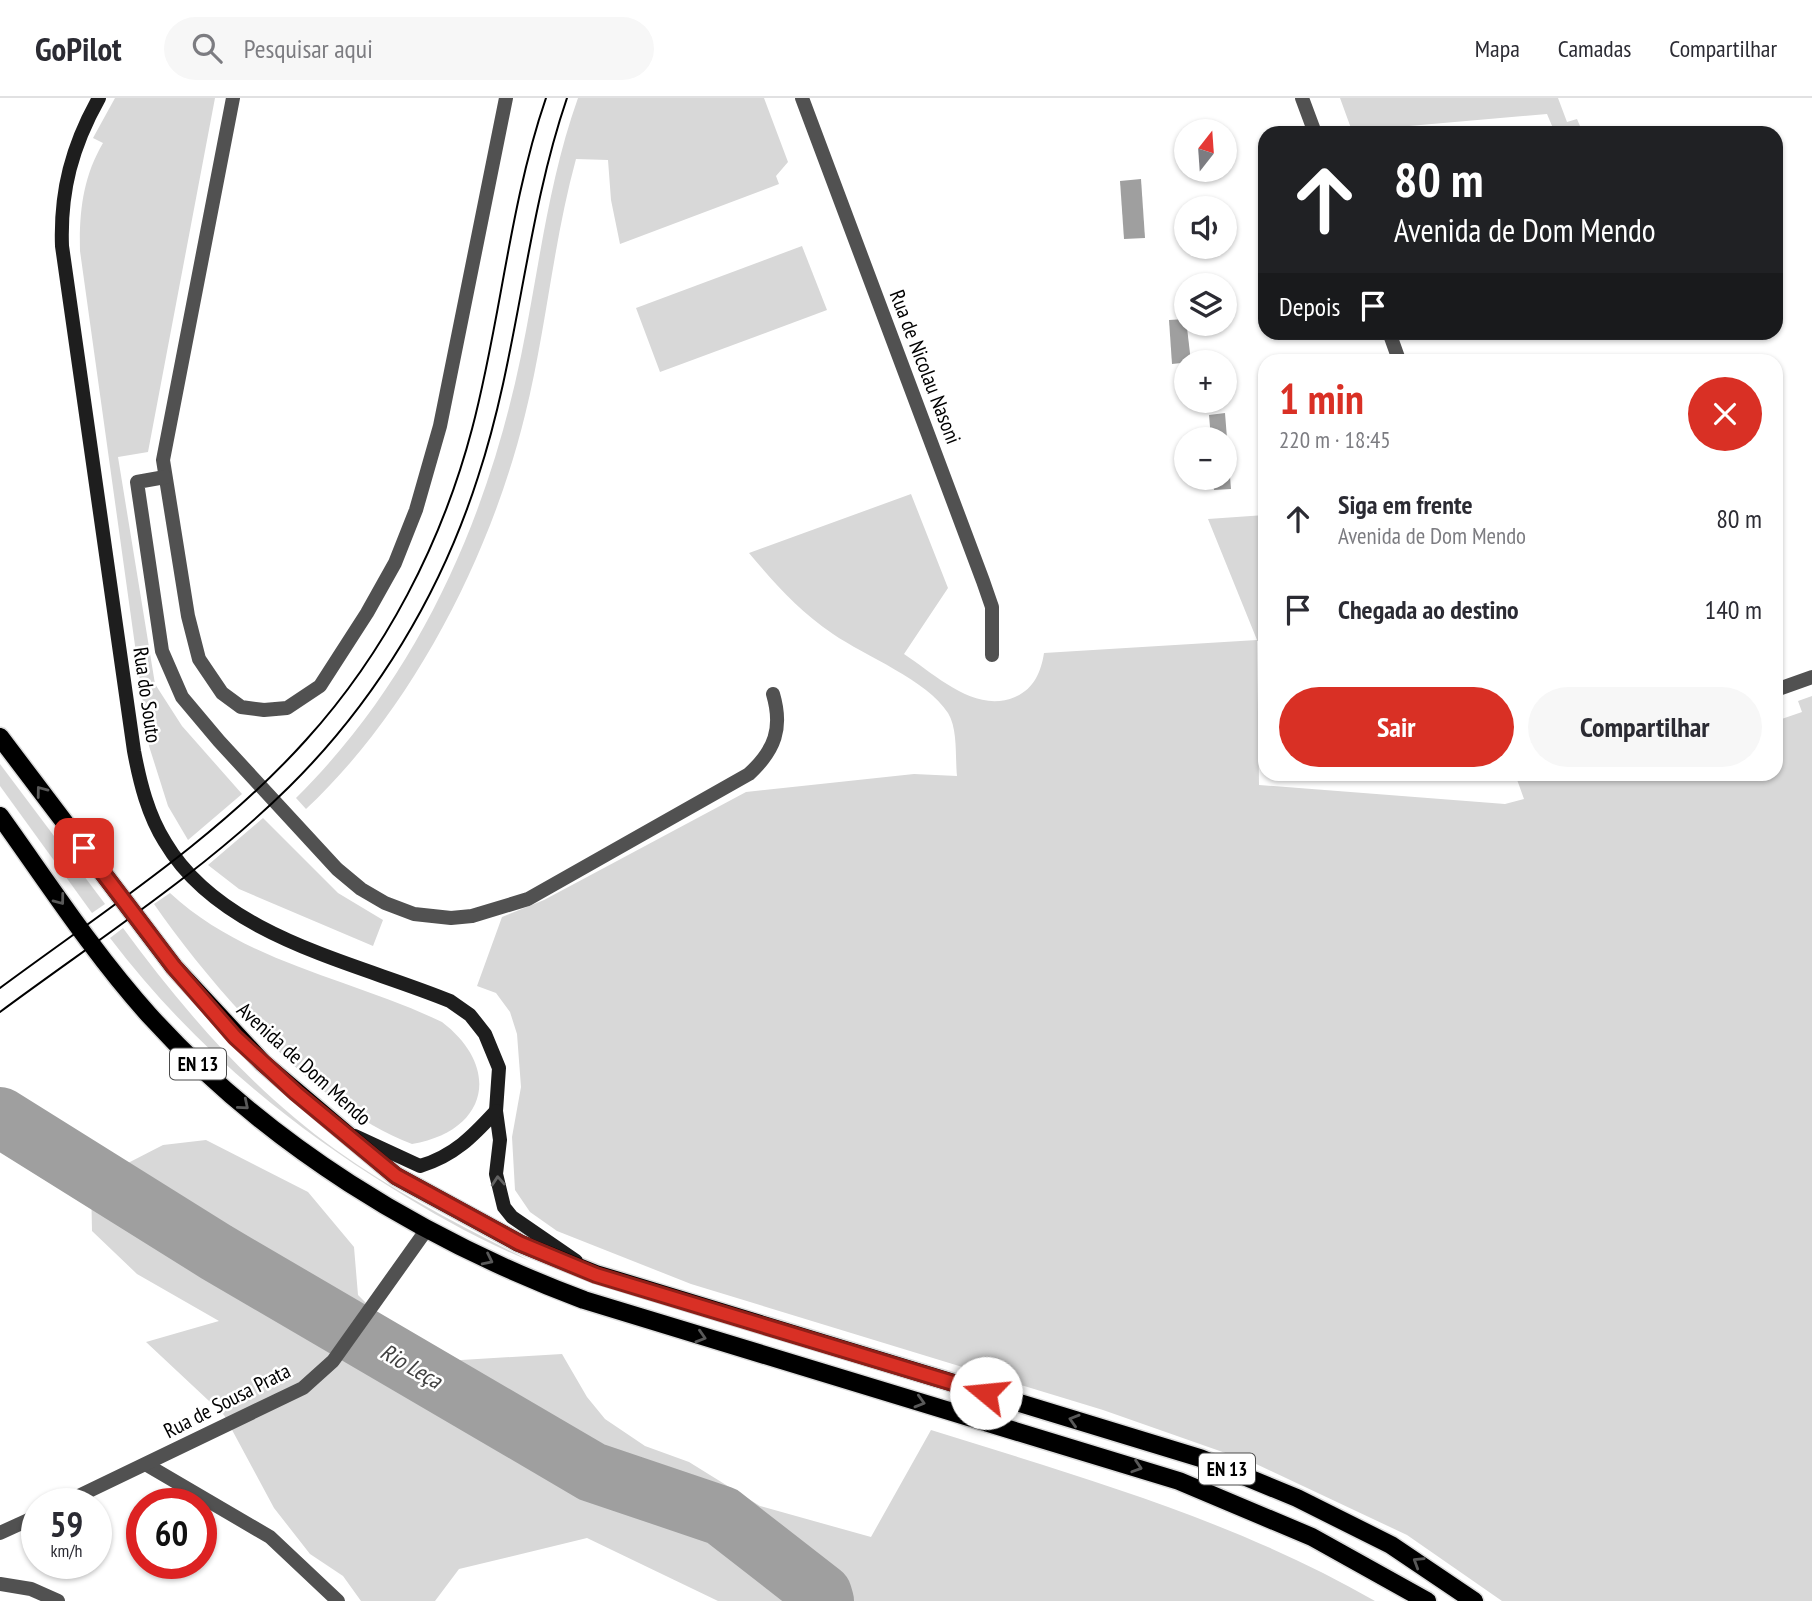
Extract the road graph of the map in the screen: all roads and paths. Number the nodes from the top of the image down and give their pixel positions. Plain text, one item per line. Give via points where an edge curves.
1 (99, 98) edge
2 (233, 98) edge
3 (506, 98) edge
4 (802, 98) edge
5 (1302, 98) edge
6 (1312, 126) edge
7 (165, 477) junction
8 (992, 655) dead end
9 (1812, 677) edge
10 (1783, 687) edge
11 (773, 694) dead end
12 (0, 737) edge
13 (0, 816) edge
14 (496, 1111) junction
15 (346, 1132) junction
16 (427, 1229) junction
17 (596, 1275) junction
18 (147, 1465) junction
19 (97, 1488) edge
20 (21, 1523) edge
21 (0, 1533) edge
22 (0, 1584) edge
23 (58, 1601) edge
24 (338, 1601) edge
25 (1427, 1601) edge
26 (1474, 1601) edge

1 - 14 street, Rua do Souto via 68,166 62,246 134,751 151,815 182,867 227,908 282,936 450,1001 470,1015 485,1034 499,1068
2 - 7 street via 163,460
3 - 7 street via 440,426 416,510 389,573 320,686 287,708 241,707 222,693 199,659
4 - 8 street, Rua de Nicolau Nasoni via 992,607
5 - 6 street
7 - 11 street via 137,482 162,651 182,697 337,869 385,903 414,914 472,916 528,899 749,774 774,745 779,725
9 - 10 street
15 -> 12 main road, Avenida de Dom Mendo / EN 13 via 263,1063 203,1001
13 -> 16 main road, EN 13 via 131,994 195,1061 321,1164
14 - 15 street via 445,1159 421,1166
17 -> 14 street, Rua do Souto via 504,1207 496,1174 500,1140
15 - 17 main road, Avenida de Dom Mendo / EN 13 via 396,1176 453,1210
16 - 18 street, Rua de Sousa Prata via 333,1362 303,1388
16 -> 25 main road, EN 13 via 542,1285 627,1315 1179,1481 1312,1537
26 -> 17 main road, EN 13 via 1391,1545 1297,1497 1199,1458
18 - 19 street, Rua de Sousa Prata
18 - 24 street via 270,1537
20 - 21 street
22 - 23 street via 30,1589

